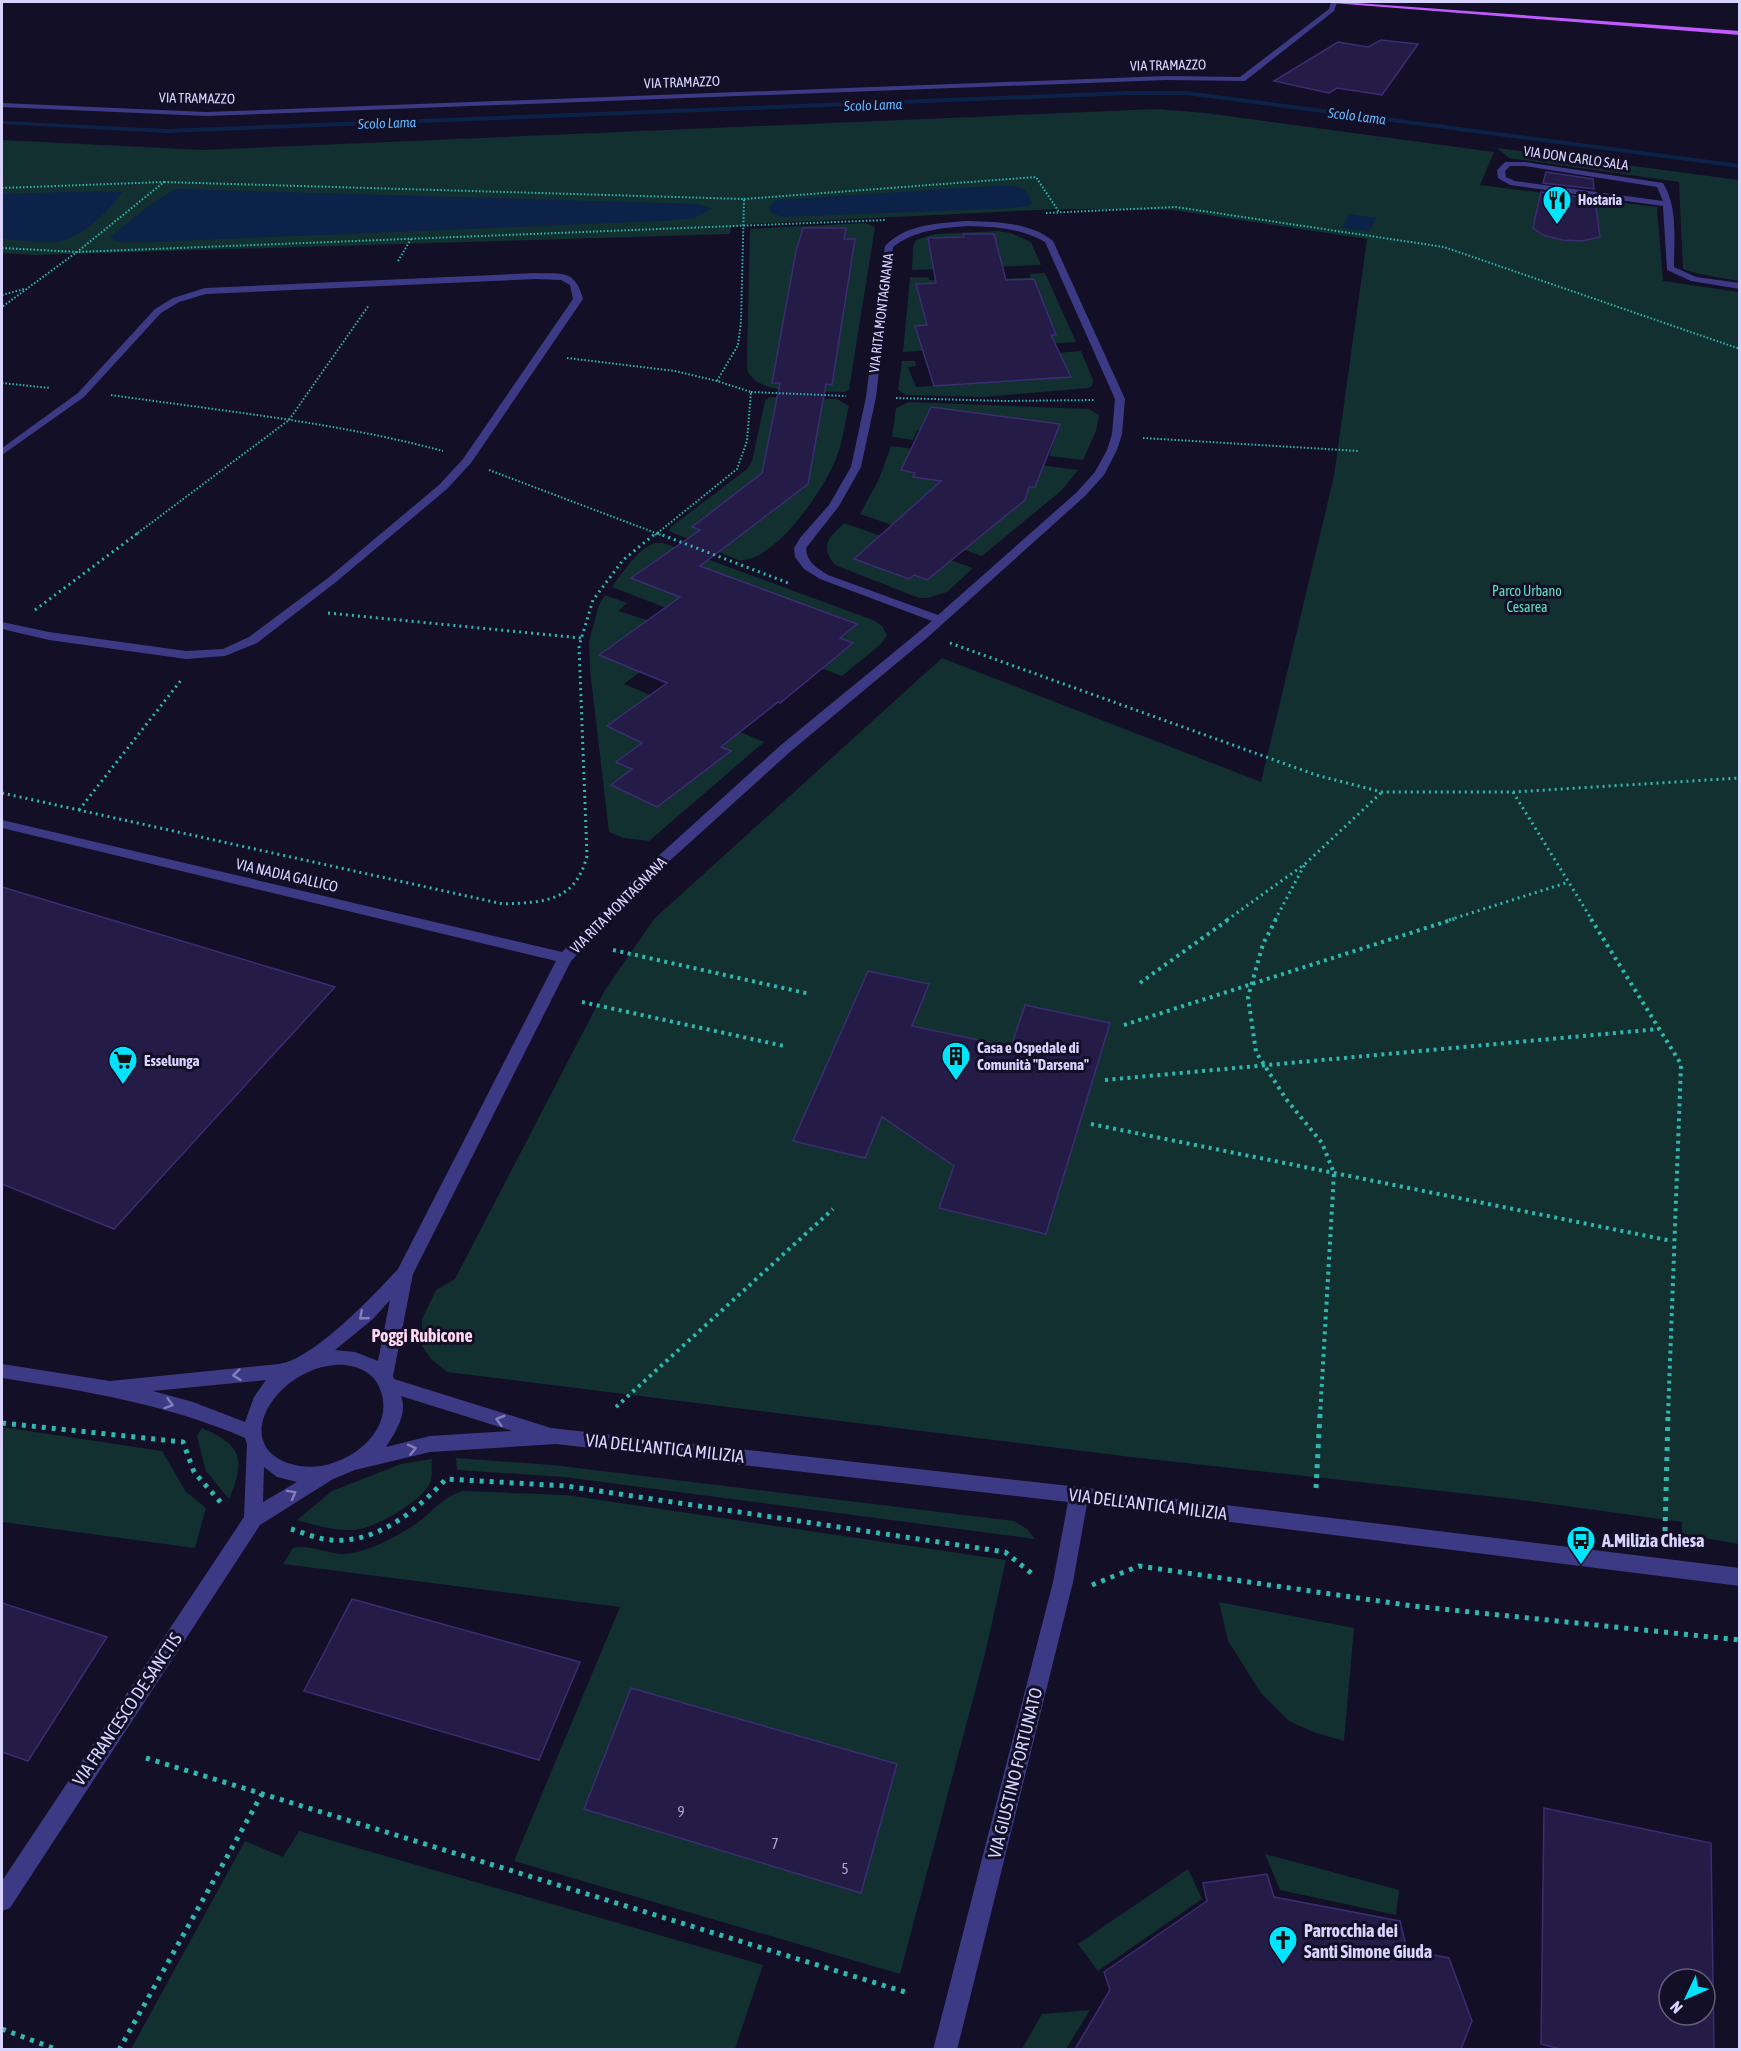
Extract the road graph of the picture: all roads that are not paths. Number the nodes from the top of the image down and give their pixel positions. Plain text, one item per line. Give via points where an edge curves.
1 (1323, 2) edge
2 (1334, 2) edge
3 (1740, 33) edge
4 (2, 105) edge
5 (1667, 204) junction
6 (1740, 286) edge
7 (2, 452) edge
8 (940, 620) junction
9 (6, 627) edge
10 (2, 824) edge
11 (565, 958) junction
12 (404, 1274) junction
13 (301, 1366) junction
14 (2, 1371) edge
15 (386, 1380) junction
16 (113, 1388) junction
17 (556, 1436) junction
18 (254, 1440) junction
19 (355, 1462) junction
20 (332, 1472) junction
21 (1079, 1495) junction
22 (253, 1519) junction
23 (1740, 1577) edge
24 (2, 1900) edge
25 (945, 2049) edge

1 - 2 main road
2 - 3 main road
2 - 4 street, VIA TRAMAZZO via 1332,10 1242,79 1166,78 206,114
5 - 5 street, VIA DON CARLO SALA via 1514,183 1502,178 1501,170 1509,164 1525,164 1642,181 1660,185 1666,192
5 - 6 street via 1670,268 1695,279
7 - 9 street via 84,392 158,311 176,300 205,291 535,276 564,277 574,284 578,299 467,461 435,494 333,580 253,640 225,652 174,653
8 - 8 street, VIA RITA MONTAGNANA via 1081,494 1100,473 1117,434 1120,399 1049,241 1041,234 1016,226 933,226 900,235 889,246 871,397 856,467 834,506 800,548 808,567 824,577
8 - 11 street, VIA RITA MONTAGNANA via 786,748 639,881
10 - 11 street, VIA NADIA GALLICO
11 - 12 street, VIA RITA MONTAGNANA
12 -> 13 street, VIA RITA MONTAGNANA via 367,1314
12 - 15 street, VIA RITA MONTAGNANA
13 - 15 street via 328,1357 351,1358 370,1364
13 -> 16 street
13 - 18 street via 268,1389 257,1408
14 - 16 street
17 -> 15 street, VIA DELL'ANTICA MILIZIA
15 - 19 street via 393,1392 394,1410 388,1430 374,1448
16 -> 18 street via 222,1419
19 -> 17 street, VIA DELL'ANTICA MILIZIA via 430,1444
17 - 21 street, VIA DELL'ANTICA MILIZIA
18 - 20 street via 268,1461 286,1471 308,1475
18 - 22 street
19 - 20 street
22 -> 20 street, VIA FRANCESCO DE SANCTIS
21 - 23 street, VIA DELL'ANTICA MILIZIA
21 - 25 street, VIA GIUSTINO FORTUNATO via 1064,1582
22 - 24 street, VIA FRANCESCO DE SANCTIS

